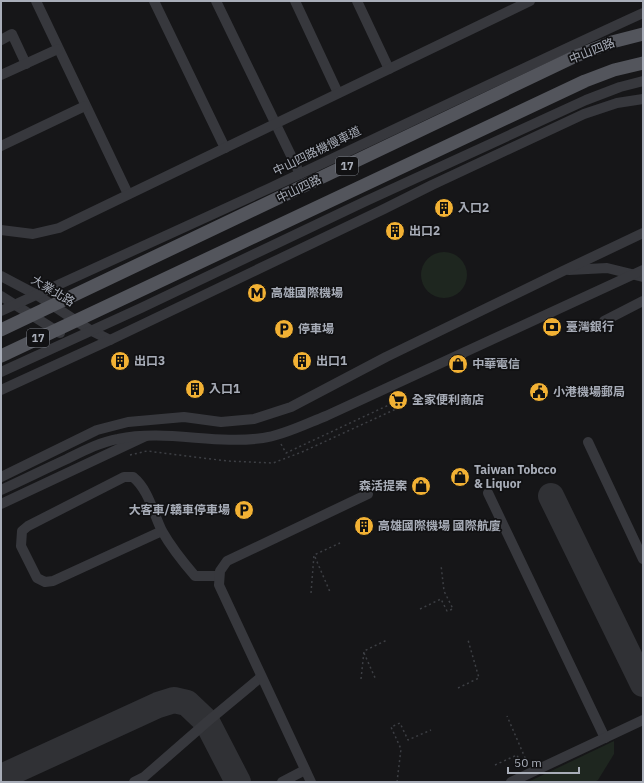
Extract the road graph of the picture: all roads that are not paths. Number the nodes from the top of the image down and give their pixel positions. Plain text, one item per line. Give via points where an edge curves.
1 (36, 1) edge
2 (154, 1) edge
3 (216, 1) edge
4 (295, 1) edge
5 (357, 1) edge
6 (530, 1) edge
7 (643, 13) edge
8 (643, 34) edge
9 (1, 40) edge
10 (58, 49) junction
11 (643, 63) edge
12 (26, 64) junction
13 (390, 69) junction
14 (1, 76) edge
15 (643, 81) edge
16 (338, 93) junction
17 (643, 99) edge
18 (86, 106) junction
19 (275, 123) junction
20 (1, 146) edge
21 (225, 148) junction
22 (300, 174) junction
23 (128, 194) junction
24 (1, 230) edge
25 (643, 233) edge
26 (643, 270) edge
27 (563, 271) junction
28 (1, 276) edge
29 (643, 277) edge
30 (37, 295) junction
31 (1, 296) edge
32 (643, 301) edge
33 (15, 304) junction
34 (54, 306) junction
35 (1, 311) edge
36 (33, 315) junction
37 (75, 320) junction
38 (604, 321) dead end
39 (1, 330) edge
40 (55, 330) junction
41 (90, 330) junction
42 (70, 339) junction
43 (110, 340) junction
44 (1, 356) edge
45 (1, 372) edge
46 (1, 390) edge
47 (152, 433) dead end
48 (588, 442) dead end
49 (1, 477) edge
50 (1, 490) edge
51 (488, 493) dead end
52 (368, 494) dead end
53 (1, 504) edge
54 (162, 531) junction
55 (643, 559) edge
56 (219, 576) junction
57 (261, 677) junction
58 (643, 720) edge
59 (605, 738) junction
60 (305, 770) junction
61 (134, 782) edge
62 (282, 782) edge
63 (311, 782) edge
64 (511, 782) edge

1 - 10 street
2 - 21 street
3 - 19 street
4 - 16 street
5 - 13 street
6 - 13 street
7 - 22 street, 中山四路機慢車道
8 - 34 main road, 中山四路 / 17 via 612,42 576,56
9 - 12 street via 12,34
10 - 12 street
10 - 18 street
11 - 37 main road, 中山四路 / 17 via 585,81
12 - 14 street
13 - 16 street
15 - 41 street via 586,100
16 - 19 street
17 - 43 street via 618,103 584,114
18 - 20 street
18 - 23 street
19 - 21 street
19 - 22 street
21 - 23 street
22 - 30 street, 中山四路機慢車道
23 - 24 street via 59,228 33,234
25 - 27 street
26 - 50 street, bridge via 326,416 280,434 247,440 170,435 118,438 104,442
27 - 29 street via 607,268
27 - 49 street via 386,357 291,407 254,419 221,422 177,418 128,422 97,430
28 - 30 street, 大業北路
30 - 33 street, 中山四路機慢車道
30 - 34 street, 大業北路
31 - 33 street
32 - 38 street
33 - 35 street, 中山四路機慢車道
33 - 36 street
34 - 36 main road, 中山四路 / 17
34 - 37 street, 大業北路
36 - 39 main road, 中山四路 / 17
36 - 40 street
37 - 40 main road, 中山四路 / 17
37 - 41 street, 大業北路
40 - 42 street
40 - 44 main road, 中山四路 / 17
41 - 42 street
41 - 43 street, 大業北路
42 - 45 street
43 - 46 street
47 - 53 street
48 - 55 street
51 - 59 street
52 - 56 street via 227,562
54 - 54 street via 140,483 133,477 124,477 28,526 22,531 21,546 37,578 45,582 53,581
54 - 56 street via 195,576
56 - 57 street via 218,585
57 - 60 street
57 - 61 street via 144,777
58 - 59 street
59 - 64 street
60 - 62 street
60 - 63 street

